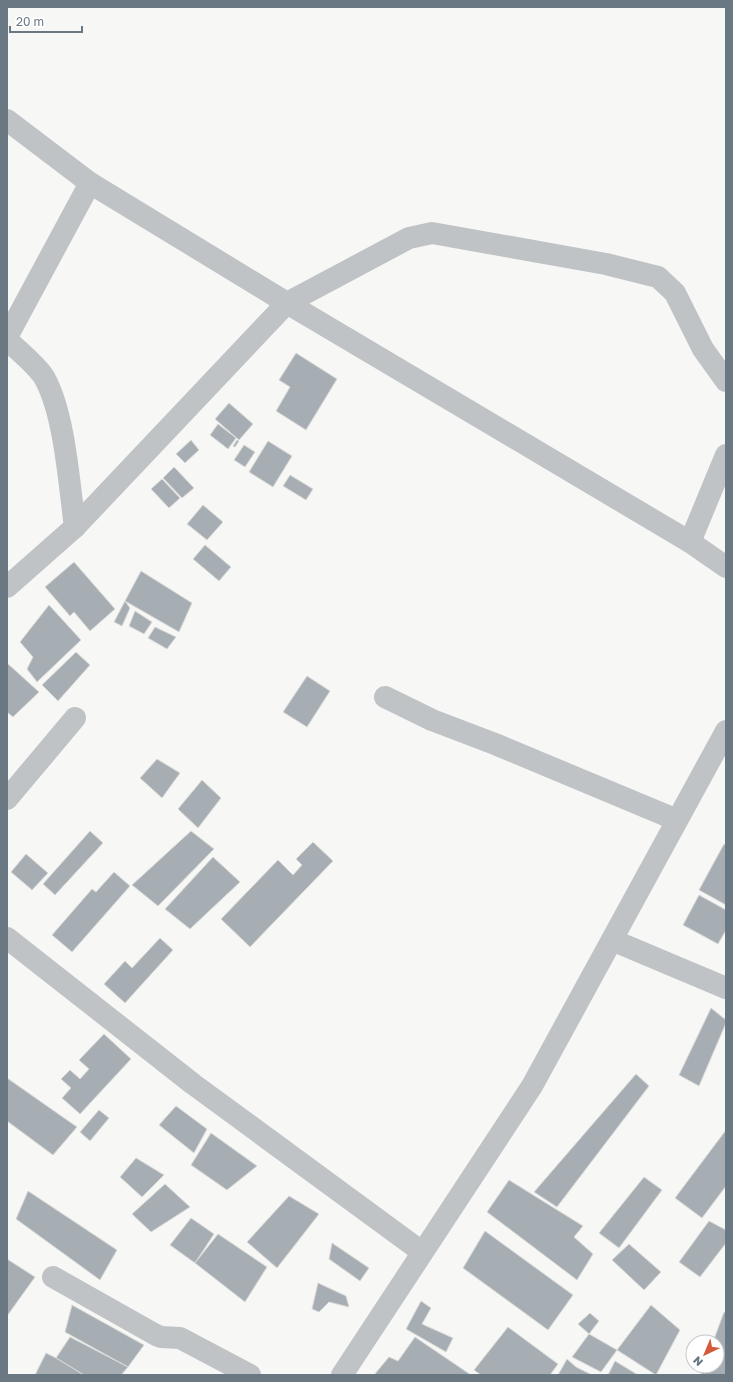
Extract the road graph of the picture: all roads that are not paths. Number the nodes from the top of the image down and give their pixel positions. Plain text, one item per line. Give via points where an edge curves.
1 (7, 120) edge
2 (90, 183) junction
3 (287, 303) junction
4 (7, 338) edge
5 (726, 381) edge
6 (726, 455) edge
7 (75, 527) junction
8 (690, 542) junction
9 (726, 567) edge
10 (7, 587) edge
11 (385, 697) dead end
12 (75, 718) dead end
13 (726, 731) edge
14 (7, 799) edge
15 (677, 820) junction
16 (7, 938) edge
17 (612, 940) junction
18 (726, 988) edge
19 (422, 1252) junction
20 (53, 1276) dead end
21 (250, 1375) edge
22 (342, 1375) edge

1 - 2 street
2 - 3 street
2 - 4 street
3 - 5 street via 410,238 432,233 598,263 658,277 675,293 703,348
3 - 7 street
3 - 8 street
4 - 7 street via 43,375 51,393 64,444
6 - 8 street
7 - 10 street
8 - 9 street
11 - 15 street via 432,720
12 - 14 street
13 - 15 street
15 - 17 street
16 - 19 street via 194,1084
17 - 18 street
17 - 19 street via 532,1086
19 - 22 street
20 - 21 street via 156,1335 180,1338

